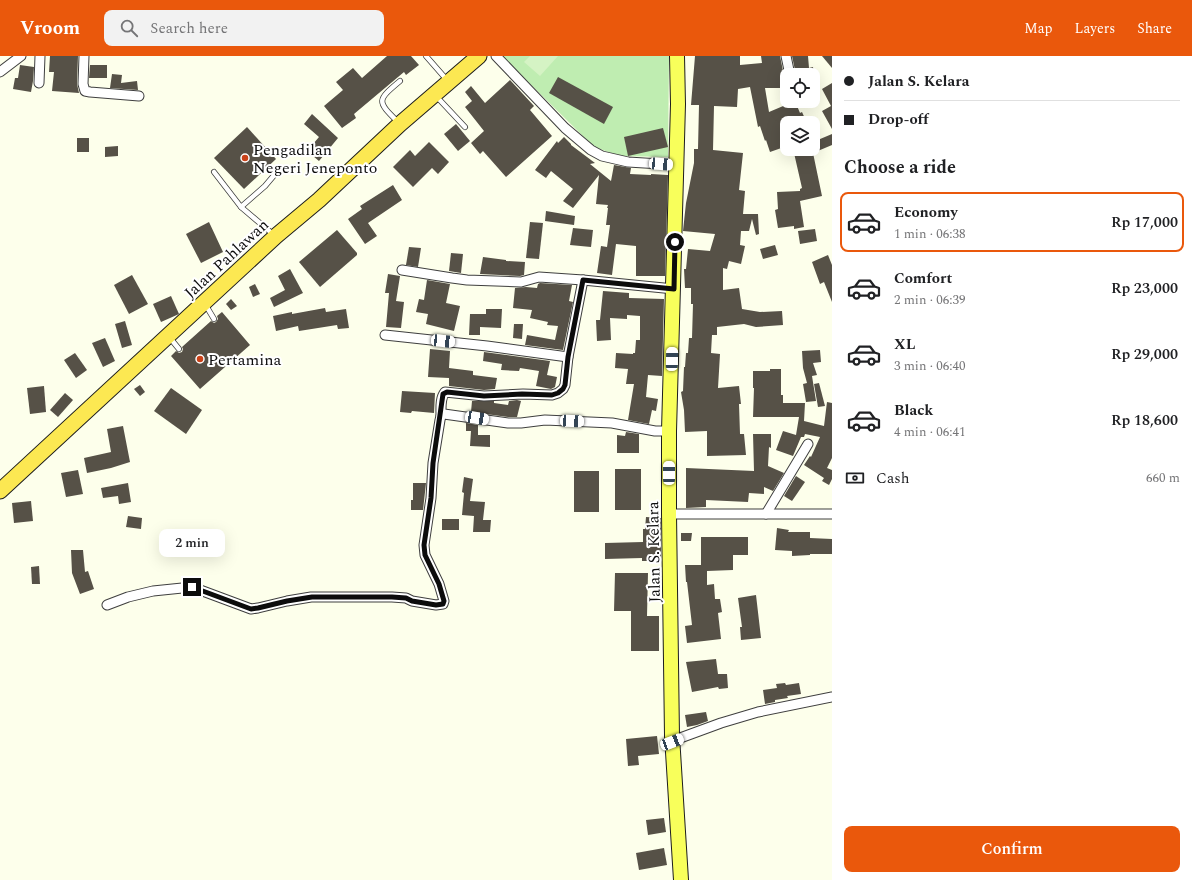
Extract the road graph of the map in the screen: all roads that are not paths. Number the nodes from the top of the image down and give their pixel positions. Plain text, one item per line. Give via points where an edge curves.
1 (21, 56) edge
2 (40, 56) edge
3 (84, 56) edge
4 (426, 56) edge
5 (479, 56) edge
6 (496, 56) edge
7 (677, 56) edge
8 (786, 56) edge
9 (789, 68) edge
10 (0, 72) edge
11 (400, 81) dead end
12 (448, 82) junction
13 (39, 83) dead end
14 (434, 95) junction
15 (139, 96) dead end
16 (400, 124) junction
17 (465, 128) dead end
18 (677, 165) junction
19 (214, 172) dead end
20 (276, 173) dead end
21 (241, 207) junction
22 (276, 236) junction
23 (402, 270) dead end
24 (583, 280) junction
25 (674, 289) junction
26 (204, 303) junction
27 (214, 319) dead end
28 (385, 335) dead end
29 (168, 336) junction
30 (179, 349) dead end
31 (568, 357) junction
32 (440, 416) junction
33 (669, 431) junction
34 (808, 444) dead end
35 (0, 491) edge
36 (669, 514) junction
37 (766, 514) junction
38 (832, 514) edge
39 (107, 605) dead end
40 (832, 697) edge
41 (672, 742) junction
42 (681, 880) edge

1 - 10 street
2 - 13 street
3 - 15 street via 85,91
4 - 12 lane
5 - 12 highway, Jalan Pahlawan
6 - 18 street via 591,150 602,156 628,162
7 - 18 main road, Jalan S. Kelara
8 - 9 street
11 - 16 lane via 385,95 382,104
12 - 14 highway, Jalan Pahlawan
14 - 16 highway, Jalan Pahlawan
14 - 17 lane
16 - 22 highway, Jalan Pahlawan via 319,200
18 - 25 main road, Jalan S. Kelara
19 - 21 lane
20 - 21 lane
21 - 22 lane
22 - 26 highway, Jalan Pahlawan
23 - 24 street via 467,280 517,282 539,277
24 - 25 street
24 - 31 street
25 - 33 main road, Jalan S. Kelara
26 - 27 lane
26 - 29 highway, Jalan Pahlawan
28 - 31 street
29 - 30 lane
29 - 35 highway, Jalan Pahlawan
31 - 32 street via 565,385 558,393 484,396 445,392 441,401
32 - 33 street via 444,414 508,423 545,420 612,423
32 - 39 street via 424,545 425,555 443,596 443,604 392,597 312,597 251,609 192,587 153,591
33 - 36 main road, Jalan S. Kelara
34 - 37 street
36 - 37 street
36 - 41 main road, Jalan S. Kelara
37 - 38 street
40 - 41 street via 758,712
41 - 42 main road, Jalan S. Kelara

